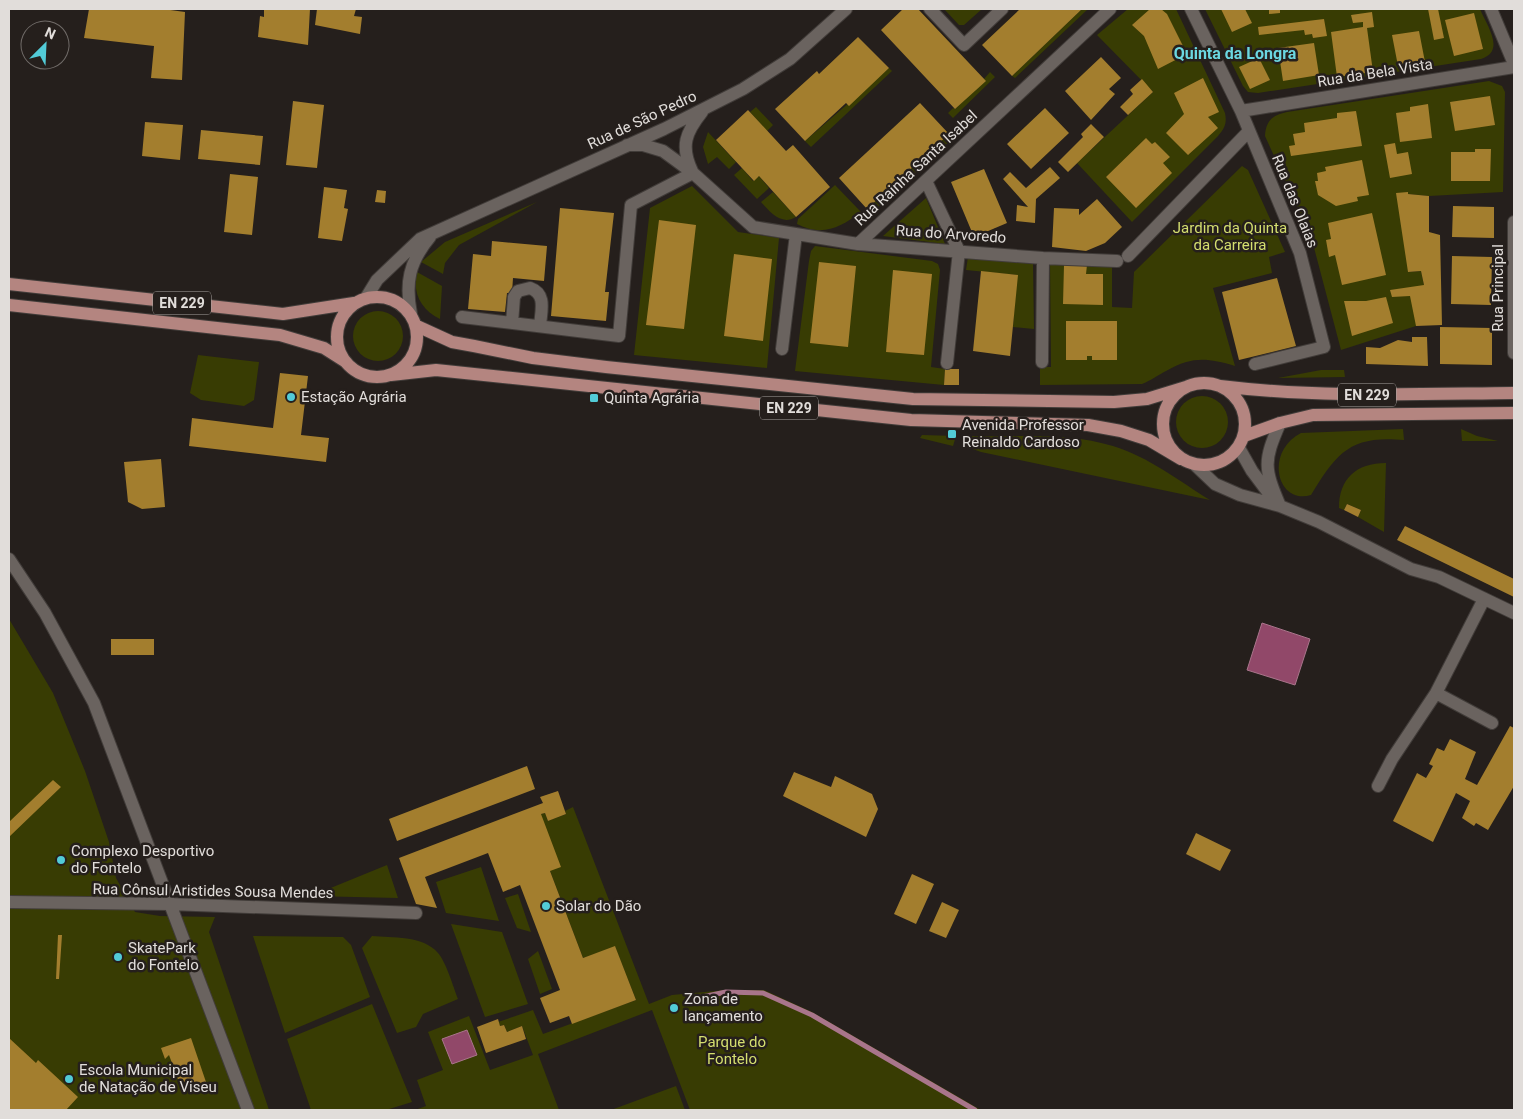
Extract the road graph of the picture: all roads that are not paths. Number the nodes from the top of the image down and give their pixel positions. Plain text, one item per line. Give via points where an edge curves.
1 (846, 9) edge
2 (930, 9) edge
3 (1002, 9) edge
4 (1110, 9) edge
5 (1191, 9) edge
6 (1491, 9) edge
7 (1514, 65) edge
8 (705, 109) junction
9 (1241, 111) junction
10 (1249, 131) junction
11 (627, 145) junction
12 (693, 173) junction
13 (926, 182) junction
14 (1514, 222) edge
15 (435, 232) junction
16 (796, 234) junction
17 (858, 244) junction
18 (959, 251) junction
19 (1043, 258) junction
20 (9, 284) edge
21 (360, 301) junction
22 (9, 305) edge
23 (411, 314) junction
24 (462, 317) dead end
25 (512, 323) junction
26 (417, 326) junction
27 (540, 326) junction
28 (782, 349) dead end
29 (1514, 353) edge
30 (346, 362) junction
31 (1042, 362) dead end
32 (947, 363) dead end
33 (1255, 364) dead end
34 (391, 375) junction
35 (1220, 386) junction
36 (1186, 387) junction
37 (1514, 393) edge
38 (1514, 413) edge
39 (1280, 423) junction
40 (1244, 436) junction
41 (1239, 448) junction
42 (1181, 459) junction
43 (1195, 464) junction
44 (1280, 506) junction
45 (9, 559) edge
46 (1484, 598) junction
47 (1514, 613) edge
48 (1436, 693) junction
49 (1492, 722) dead end
50 (1378, 786) dead end
51 (9, 902) edge
52 (169, 904) junction
53 (416, 913) dead end
54 (248, 1110) edge

1 - 8 street, Rua de São Pedro via 790,59
2 - 3 street via 964,45
4 - 13 street, Rua Rainha Santa Isabel
5 - 9 street, Rua das Olaias
6 - 7 street
7 - 9 street, Rua da Bela Vista
8 - 11 street, Rua de São Pedro
8 - 12 street via 689,131 686,144 686,157
9 - 10 street, Rua das Olaias
10 - 19 street, Rua do Arvoredo via 1123,258
10 - 33 street, Rua das Olaias via 1300,253 1324,347
11 - 12 street, Rua Rainha Santa Isabel via 643,145 662,151
11 - 15 street, Rua de São Pedro
12 - 16 street, Rua Rainha Santa Isabel via 753,227
12 - 27 street via 631,205 619,336
13 - 17 street, Rua Rainha Santa Isabel
13 - 18 street
14 - 29 street, Rua Principal
15 - 21 street, Rua de São Pedro via 405,252
15 - 23 street via 421,250 408,280
16 - 17 street, Rua Rainha Santa Isabel
16 - 28 street
17 - 18 street, Rua do Arvoredo
18 - 19 street, Rua do Arvoredo
18 - 32 street
19 - 31 street
20 - 21 main road, EN 229 via 283,314
21 - 23 main road, EN 229 via 389,298
21 - 30 main road via 343,315 337,334 340,353
22 - 30 main road, EN 229 via 280,335 324,348
23 - 26 main road, EN 229
24 - 25 street
25 - 27 street
25 - 27 street via 514,297 518,291 530,288 542,297
26 - 34 main road via 418,342 413,357
26 - 36 main road, EN 229 via 452,342 533,358 913,399 1114,402 1147,399
30 - 34 main road, EN 229 via 363,375 380,378
34 - 42 main road, EN 229 via 436,370 912,420 1088,425 1121,430 1150,440
35 - 36 main road, EN 229 via 1197,383
35 - 37 main road, EN 229 via 1323,395
35 - 40 main road via 1240,404
36 - 42 main road via 1176,394 1163,415 1166,440
38 - 39 main road, EN 229 via 1312,415
39 - 40 main road, EN 229
39 - 44 street via 1266,468
40 - 41 main road
41 - 43 main road, EN 229 via 1222,462
41 - 44 street via 1252,471
42 - 43 main road, EN 229
43 - 44 street via 1216,484 1240,495
44 - 46 street via 1411,569 1440,577
45 - 52 street via 45,613 94,703
46 - 47 street
46 - 48 street
48 - 49 street
48 - 50 street
51 - 52 street, Rua Cônsul Aristides Sousa Mendes
52 - 53 street, Rua Cônsul Aristides Sousa Mendes
52 - 54 street

